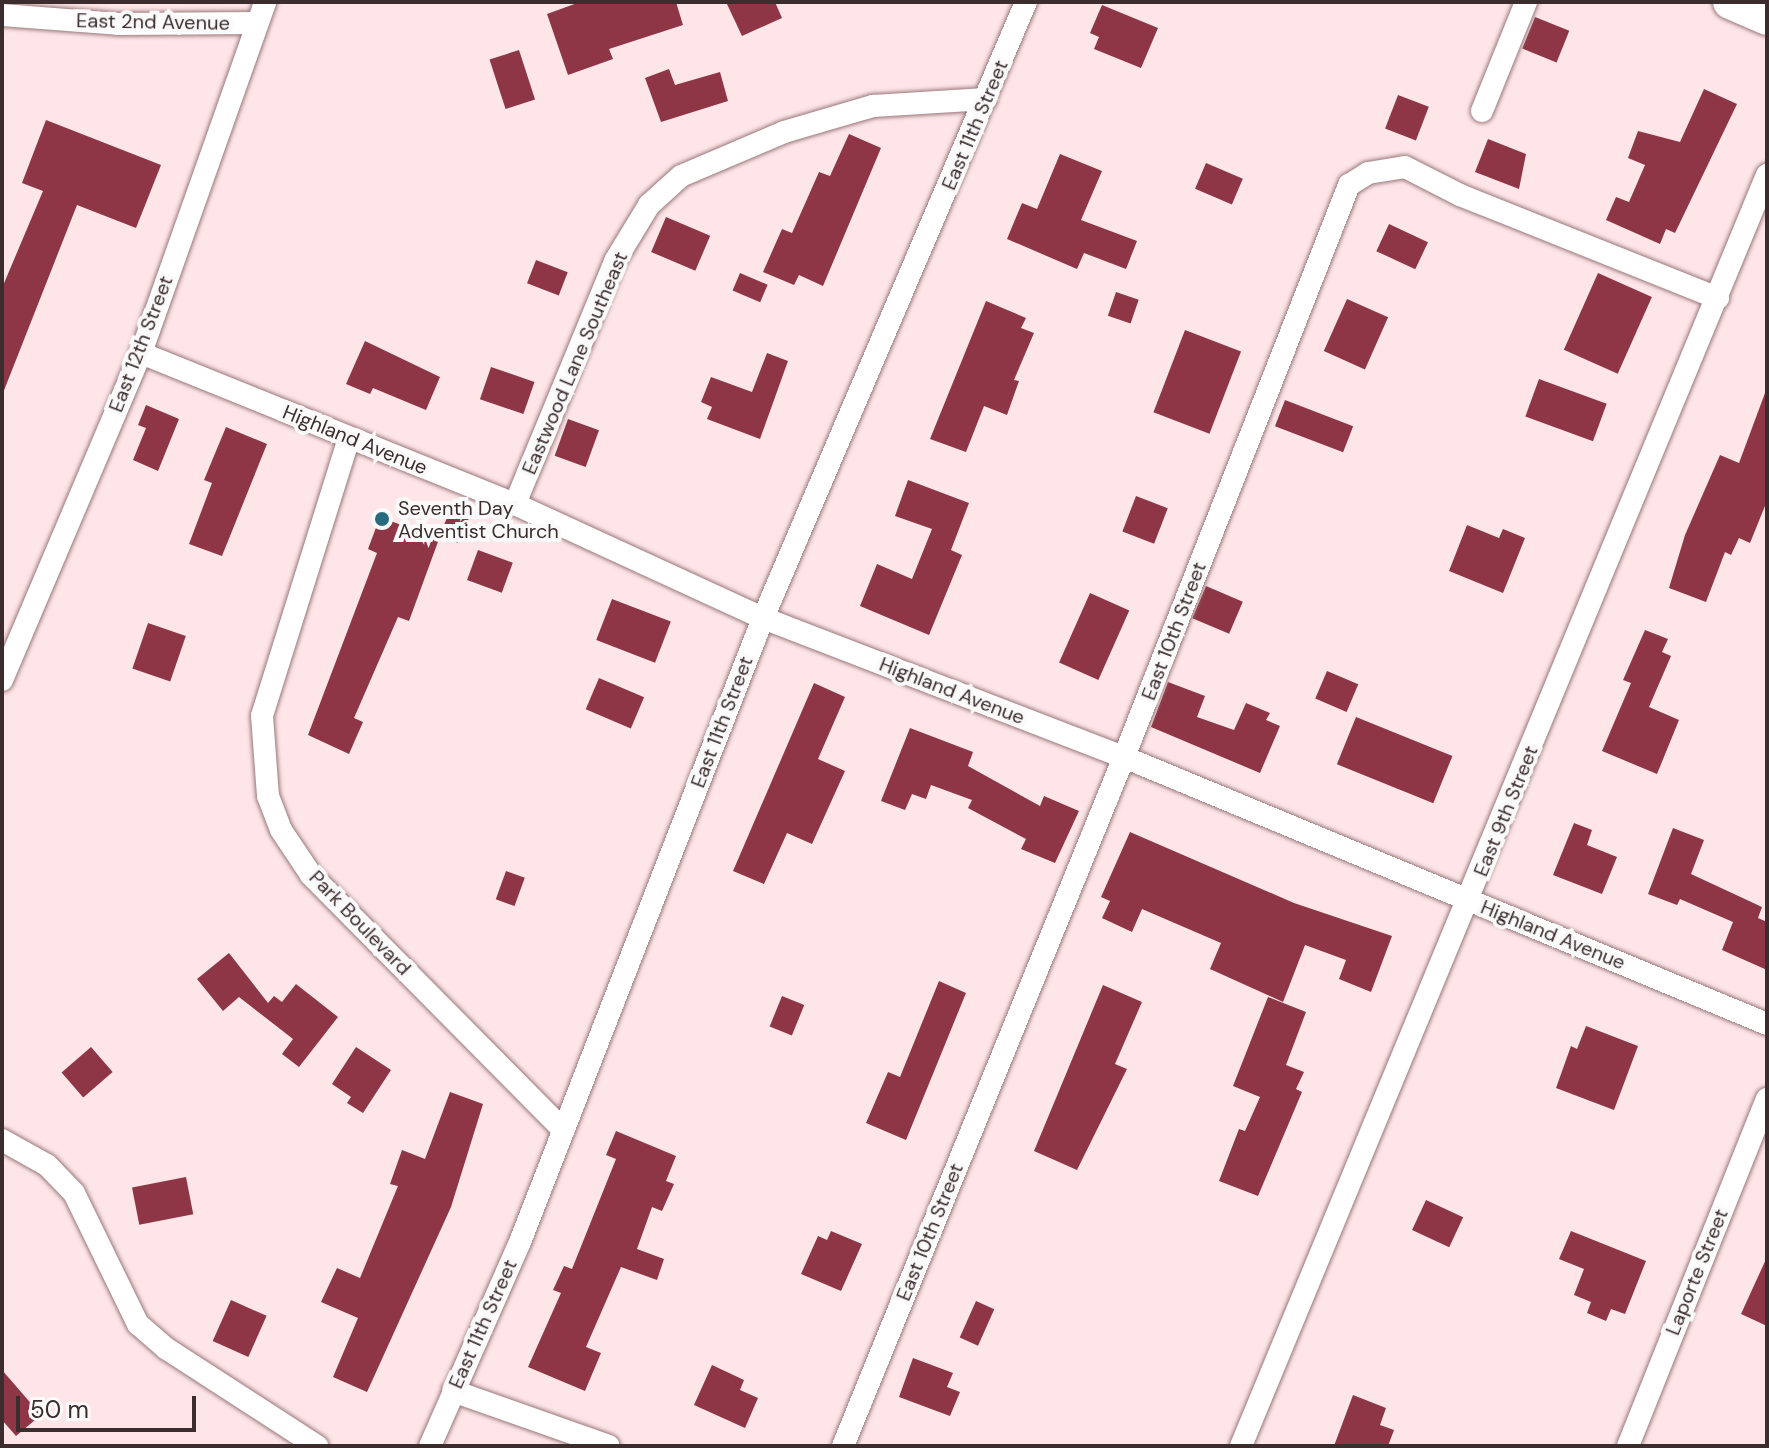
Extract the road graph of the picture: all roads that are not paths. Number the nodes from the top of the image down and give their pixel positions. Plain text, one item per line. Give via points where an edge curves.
1 (265, 2) edge
2 (1026, 2) edge
3 (1526, 2) edge
4 (1730, 2) edge
5 (2, 15) edge
6 (1767, 18) edge
7 (257, 23) junction
8 (986, 99) junction
9 (1482, 111) dead end
10 (1767, 175) edge
11 (1718, 298) junction
12 (141, 353) junction
13 (349, 438) junction
14 (515, 504) junction
15 (763, 618) junction
16 (2, 680) edge
17 (1124, 757) junction
18 (1469, 901) junction
19 (1767, 1024) edge
20 (1767, 1099) edge
21 (563, 1130) junction
22 (2, 1140) edge
23 (453, 1391) junction
24 (317, 1446) edge
25 (430, 1446) edge
26 (609, 1446) edge
27 (843, 1446) edge
28 (1241, 1446) edge
29 (1628, 1446) edge

1 - 7 street, East 12th Street
2 - 8 street, East 11th Street
3 - 9 street
4 - 6 main road
5 - 7 street, East 2nd Avenue via 118,24
7 - 12 street, East 12th Street
8 - 14 street, Eastwood Lane Southeast via 873,106 784,132 681,176 649,205 615,261
8 - 15 street, East 11th Street
10 - 11 street, East 9th Street
11 - 17 street, East 10th Street via 1460,195 1405,167 1368,173 1349,185
11 - 18 street, East 9th Street
12 - 13 street, Highland Avenue
12 - 16 street, East 12th Street
13 - 14 street, Highland Avenue
13 - 21 street, Park Boulevard via 262,716 268,796 281,830 311,875
14 - 15 street, Highland Avenue
15 - 17 street, Highland Avenue
15 - 21 street, East 11th Street
17 - 18 street, Highland Avenue
17 - 27 street, East 10th Street
18 - 19 street, Highland Avenue
18 - 28 street, East 9th Street
20 - 29 street, Laporte Street
21 - 23 street, East 11th Street
22 - 24 street via 47,1165 74,1193 138,1324 167,1349
23 - 25 street, East 11th Street
23 - 26 street

